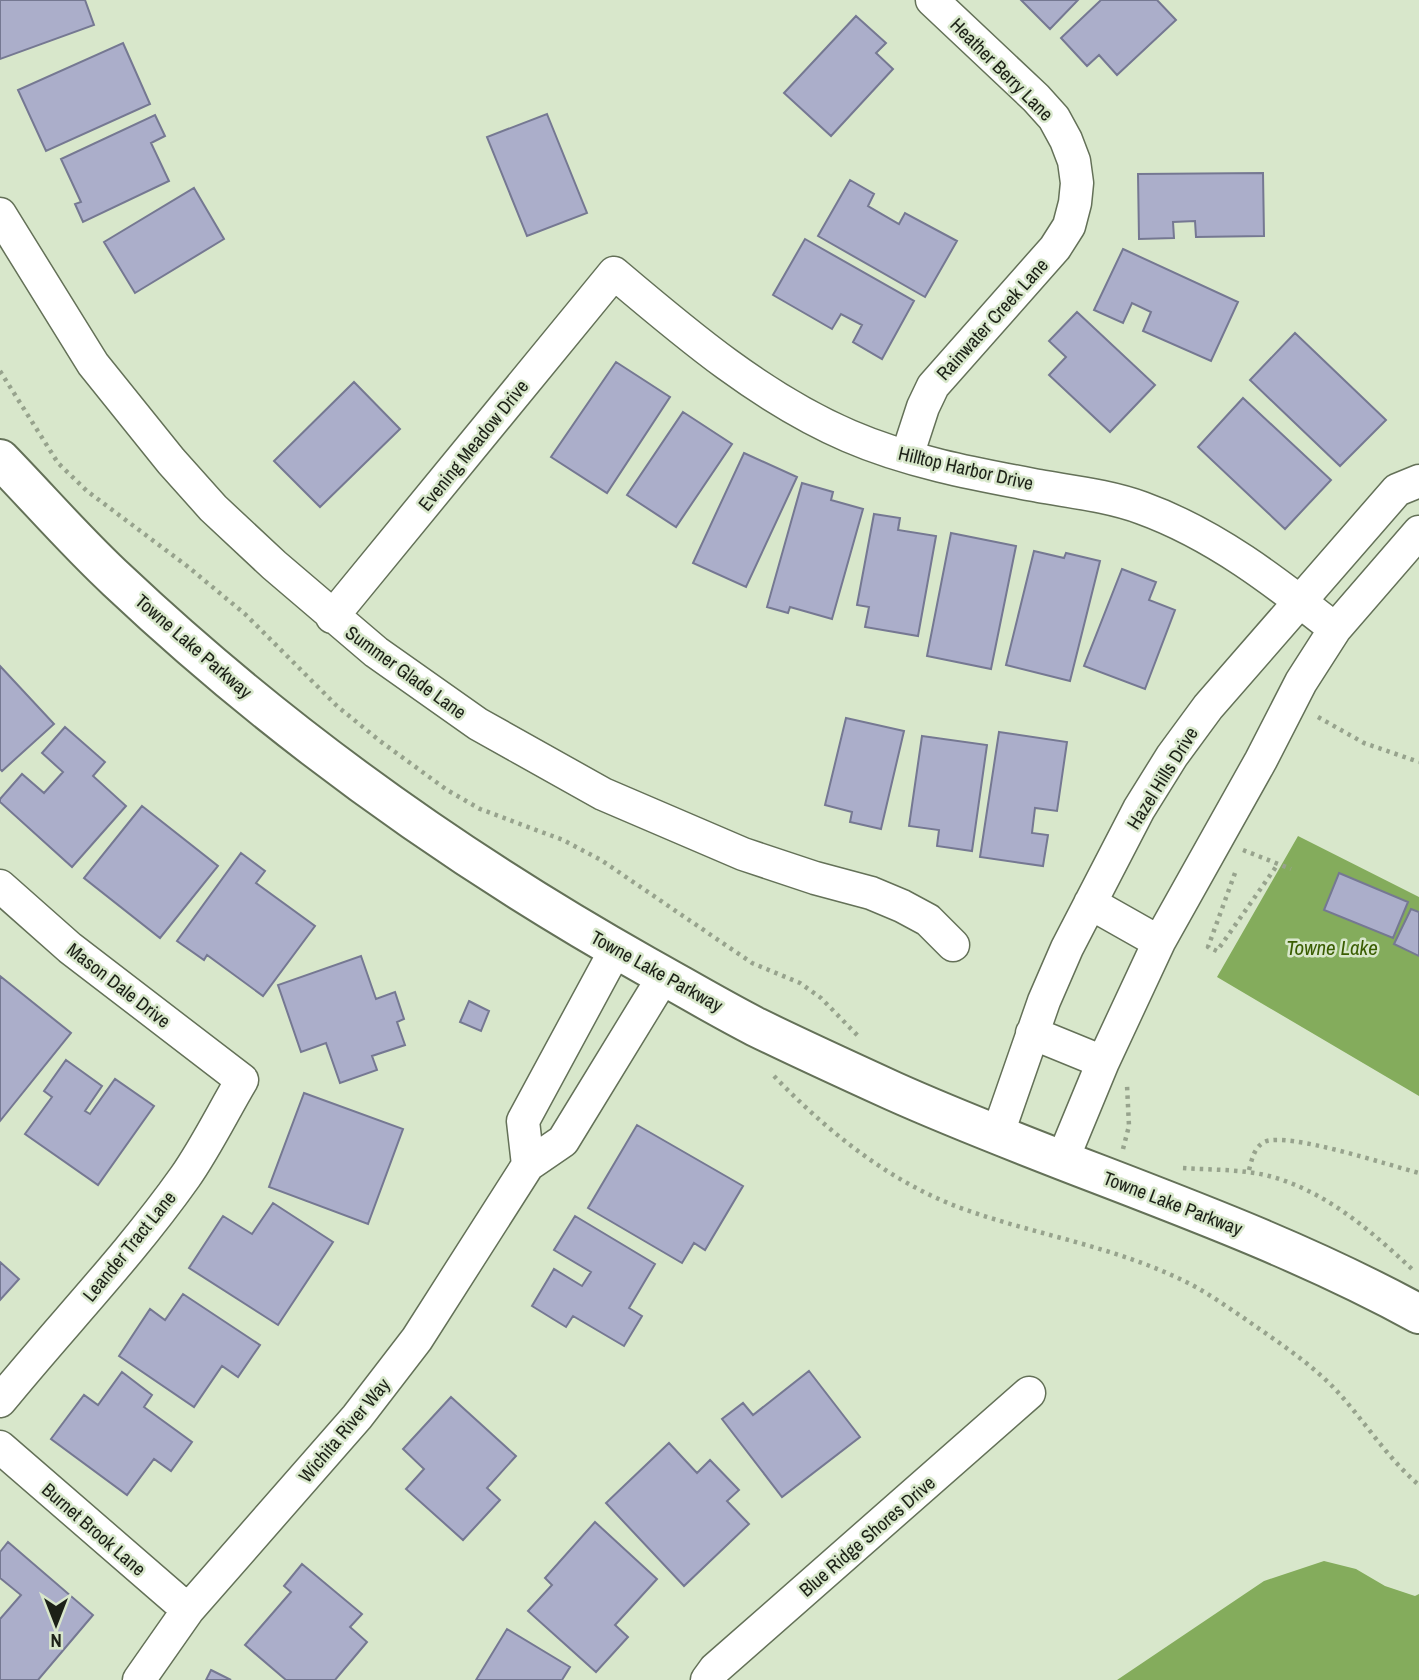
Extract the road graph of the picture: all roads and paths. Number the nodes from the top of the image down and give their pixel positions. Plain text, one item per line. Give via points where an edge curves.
1 (932, 0) edge
2 (1077, 183) joint
3 (0, 214) edge
4 (614, 273) joint
5 (0, 371) edge
6 (907, 456) junction
7 (0, 459) edge
8 (1419, 481) edge
9 (1419, 532) edge
10 (1301, 602) junction
11 (332, 617) junction
12 (1335, 629) junction
13 (1301, 682) junction
14 (1419, 762) edge
15 (1278, 864) junction
16 (1291, 869) dead end
17 (0, 886) edge
18 (1090, 903) junction
19 (1159, 942) junction
20 (953, 945) dead end
21 (617, 949) junction
22 (664, 976) junction
23 (1032, 1033) junction
24 (864, 1042) dead end
25 (1103, 1062) junction
26 (772, 1074) dead end
27 (242, 1080) joint
28 (997, 1136) junction
29 (1068, 1147) junction
30 (1131, 1155) dead end
31 (528, 1165) junction
32 (1176, 1168) dead end
33 (1249, 1170) dead end
34 (1419, 1173) edge
35 (1419, 1276) edge
36 (1419, 1314) edge
37 (1028, 1393) dead end
38 (0, 1401) edge
39 (0, 1447) edge
40 (1419, 1485) edge
41 (188, 1610) junction
42 (139, 1680) edge
43 (707, 1680) edge

1 - 2 street, Heather Berry Lane via 1054,118 1074,161
2 - 6 street, Rainwater Creek Lane via 1069,226 1055,248 933,386
3 - 11 street, Summer Glade Lane via 93,364 156,443 213,508
4 - 6 street, Hilltop Harbor Drive via 672,323 785,403 849,436
4 - 11 street, Evening Meadow Drive
5 - 24 path via 58,463 87,491 245,614 337,706 380,741 447,790 480,809 563,840 601,860 752,963 800,983
6 - 10 street, Hilltop Harbor Drive via 1140,508 1222,546
7 - 21 street, Towne Lake Parkway via 116,579 330,760 445,842
8 - 10 street, Hazel Hills Drive via 1397,490
9 - 12 street
10 - 12 street, Hilltop Harbor Drive
10 - 18 street, Hazel Hills Drive via 1171,756
11 - 20 street, Summer Glade Lane via 478,724 603,794 743,854 902,906 928,920
12 - 13 street
13 - 14 path via 1320,694 1311,714 1364,743
13 - 19 street
15 - 15 path via 1243,850 1208,947 1217,951
15 - 16 path
17 - 27 street, Mason Dale Drive via 71,948
18 - 19 street
18 - 23 street, Hazel Hills Drive
19 - 25 street
21 - 22 street, Towne Lake Parkway
21 - 31 street via 523,1121
22 - 28 street, Towne Lake Parkway via 755,1026
22 - 31 street, Wichita River Way via 563,1141
23 - 25 street
23 - 28 street, Hazel Hills Drive
25 - 29 street
26 - 40 path via 808,1111 901,1179 957,1206 1120,1255 1181,1279 1221,1303 1289,1349 1334,1388
27 - 38 street, Leander Tract Lane via 186,1176
28 - 29 street, Towne Lake Parkway
29 - 30 path
29 - 36 street, Towne Lake Parkway
31 - 41 street, Wichita River Way via 417,1339 365,1407
32 - 35 path via 1267,1175 1292,1183 1372,1232
33 - 34 path via 1254,1152 1273,1139
37 - 43 street, Blue Ridge Shores Drive
39 - 41 street, Burnet Brook Lane
41 - 42 street, Wichita River Way

